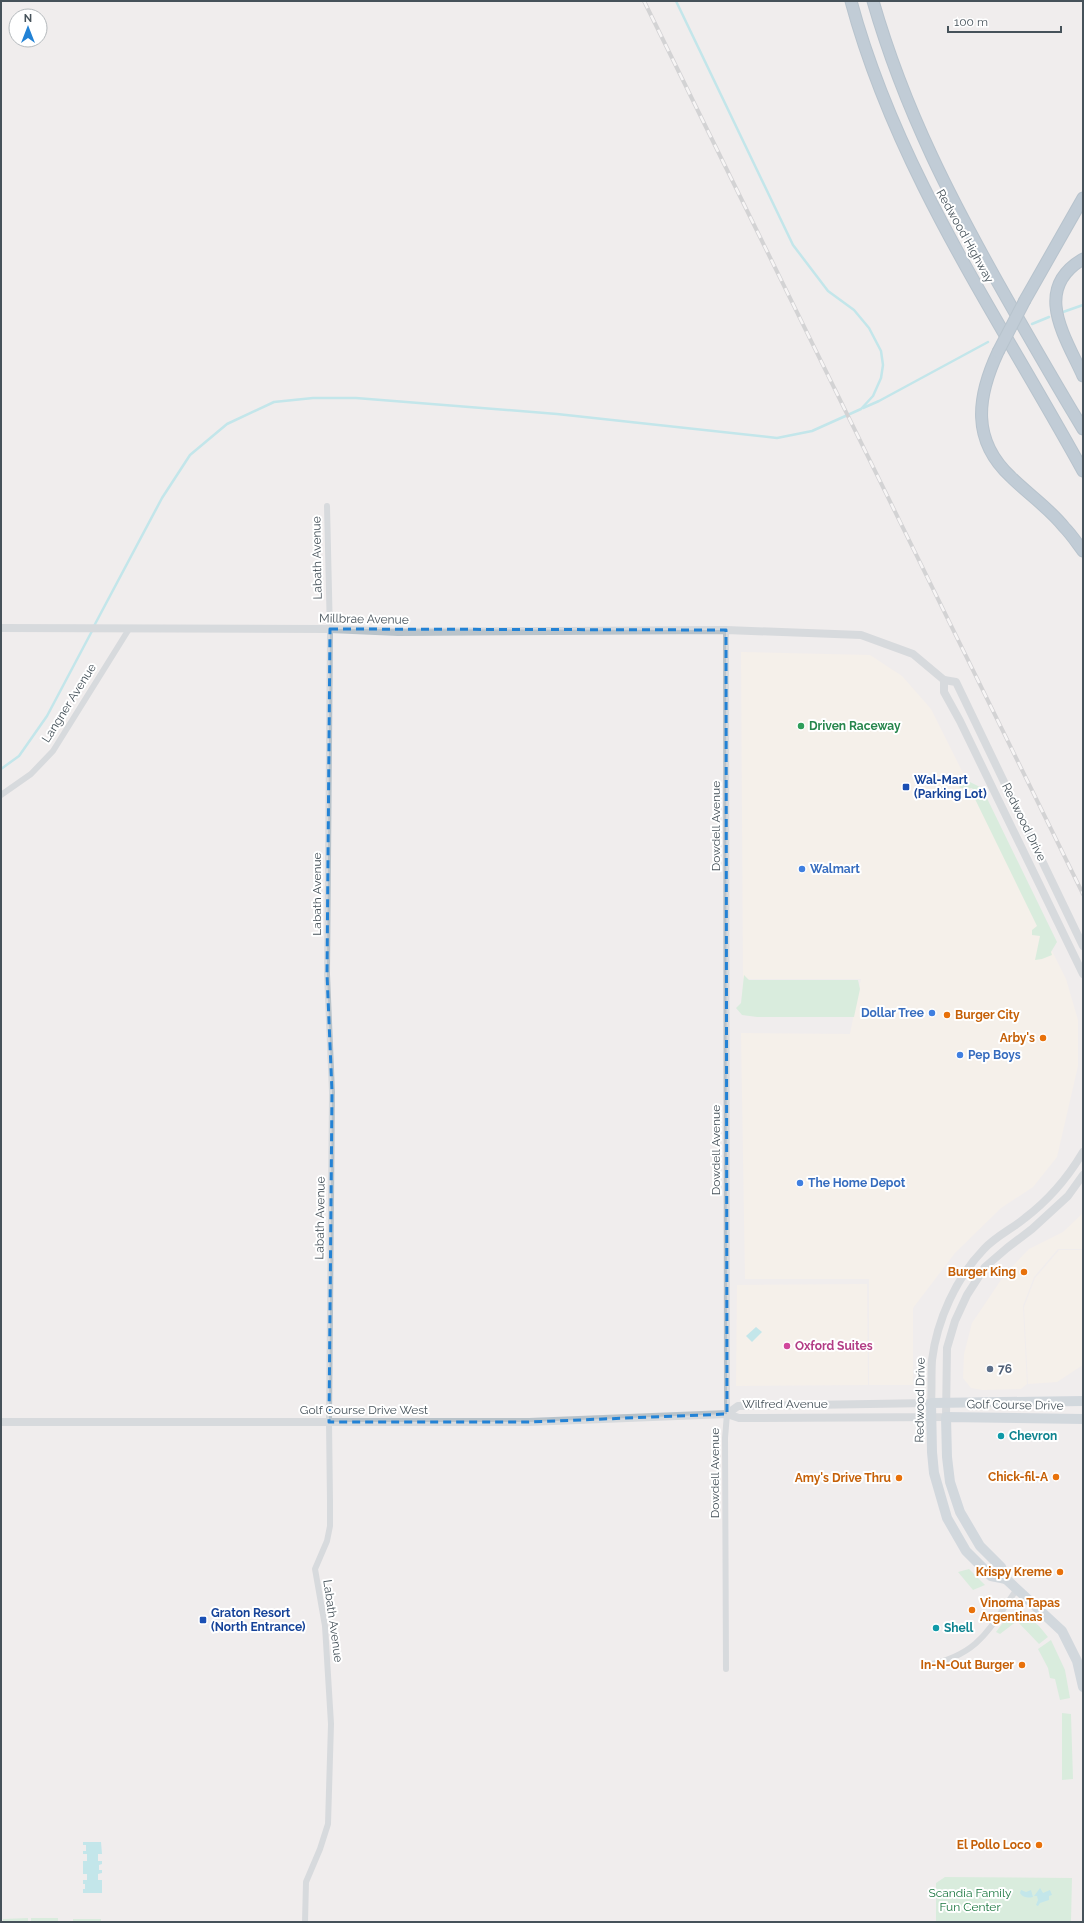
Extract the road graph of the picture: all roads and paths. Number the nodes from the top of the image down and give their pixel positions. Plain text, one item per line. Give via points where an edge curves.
1 (851, 1) edge
2 (873, 1) edge
3 (1083, 198) edge
4 (1083, 259) edge
5 (1083, 376) edge
6 (1083, 429) edge
7 (1083, 471) edge
8 (327, 506) dead end
9 (1083, 551) edge
10 (1, 628) edge
11 (129, 629) junction
12 (330, 630) junction
13 (726, 630) junction
14 (944, 680) junction
15 (1, 795) edge
16 (1083, 946) edge
17 (1083, 974) edge
18 (1083, 1154) edge
19 (1083, 1175) edge
20 (1024, 1219) junction
21 (1032, 1229) junction
22 (956, 1288) junction
23 (967, 1295) junction
24 (1083, 1401) edge
25 (946, 1402) junction
26 (931, 1403) junction
27 (727, 1414) junction
28 (932, 1417) junction
29 (946, 1417) junction
30 (1083, 1419) edge
31 (1, 1422) edge
32 (329, 1422) junction
33 (1006, 1579) junction
34 (1017, 1589) junction
35 (927, 1665) dead end
36 (726, 1669) dead end
37 (1083, 1687) edge
38 (305, 1922) edge

1 - 7 highway, Redwood Highway via 889,111 930,201
2 - 6 highway, Redwood Highway via 900,84 944,185
3 - 9 highway, bridge via 998,352 987,375 981,406 984,435 1002,469 1064,526
4 - 5 highway via 1063,276 1055,298 1062,327
8 - 12 street, Labath Avenue
10 - 11 street, Millbrae Avenue
11 - 12 street, Millbrae Avenue
11 - 15 street, Langner Avenue via 53,751 31,774
12 - 13 street, Millbrae Avenue
12 - 32 street, Labath Avenue via 327,974 332,1092
13 - 14 street, Redwood Drive via 861,635 913,654
13 - 27 street, Dowdell Avenue
14 - 16 street, Redwood Drive via 956,682
14 - 17 street, Redwood Drive via 944,692
18 - 20 street, Redwood Drive via 1048,1200
19 - 21 street, Redwood Drive via 1068,1196
20 - 21 street
20 - 22 street, Redwood Drive via 984,1249
21 - 23 street, Redwood Drive via 985,1267
22 - 23 street
22 - 26 street, Redwood Drive via 937,1332 932,1361
23 - 25 street, Redwood Drive via 947,1348
24 - 25 main road, Golf Course Drive
25 - 26 main road, Wilfred Avenue
25 - 29 street, Redwood Drive
26 - 27 street, Wilfred Avenue via 738,1406
26 - 28 main road, Redwood Drive
27 - 28 street, Wilfred Avenue via 738,1418
27 - 32 street, Golf Course Drive West via 529,1422
27 - 36 street, Dowdell Avenue
28 - 29 street, Wilfred Avenue
28 - 33 main road, Redwood Drive via 934,1474 948,1518 966,1551 991,1576
29 - 30 main road, Golf Course Drive
29 - 33 main road, Redwood Drive via 947,1457 950,1482 956,1501 969,1529 980,1546 1001,1567
31 - 32 street, Golf Course Drive West
32 - 38 street, Labath Avenue via 330,1526 327,1541 315,1569 325,1626 331,1703 328,1824 306,1882
33 - 34 main road, Redwood Drive
34 - 35 street via 985,1636 964,1654 945,1662
34 - 37 main road, Redwood Drive via 1062,1631 1077,1661

